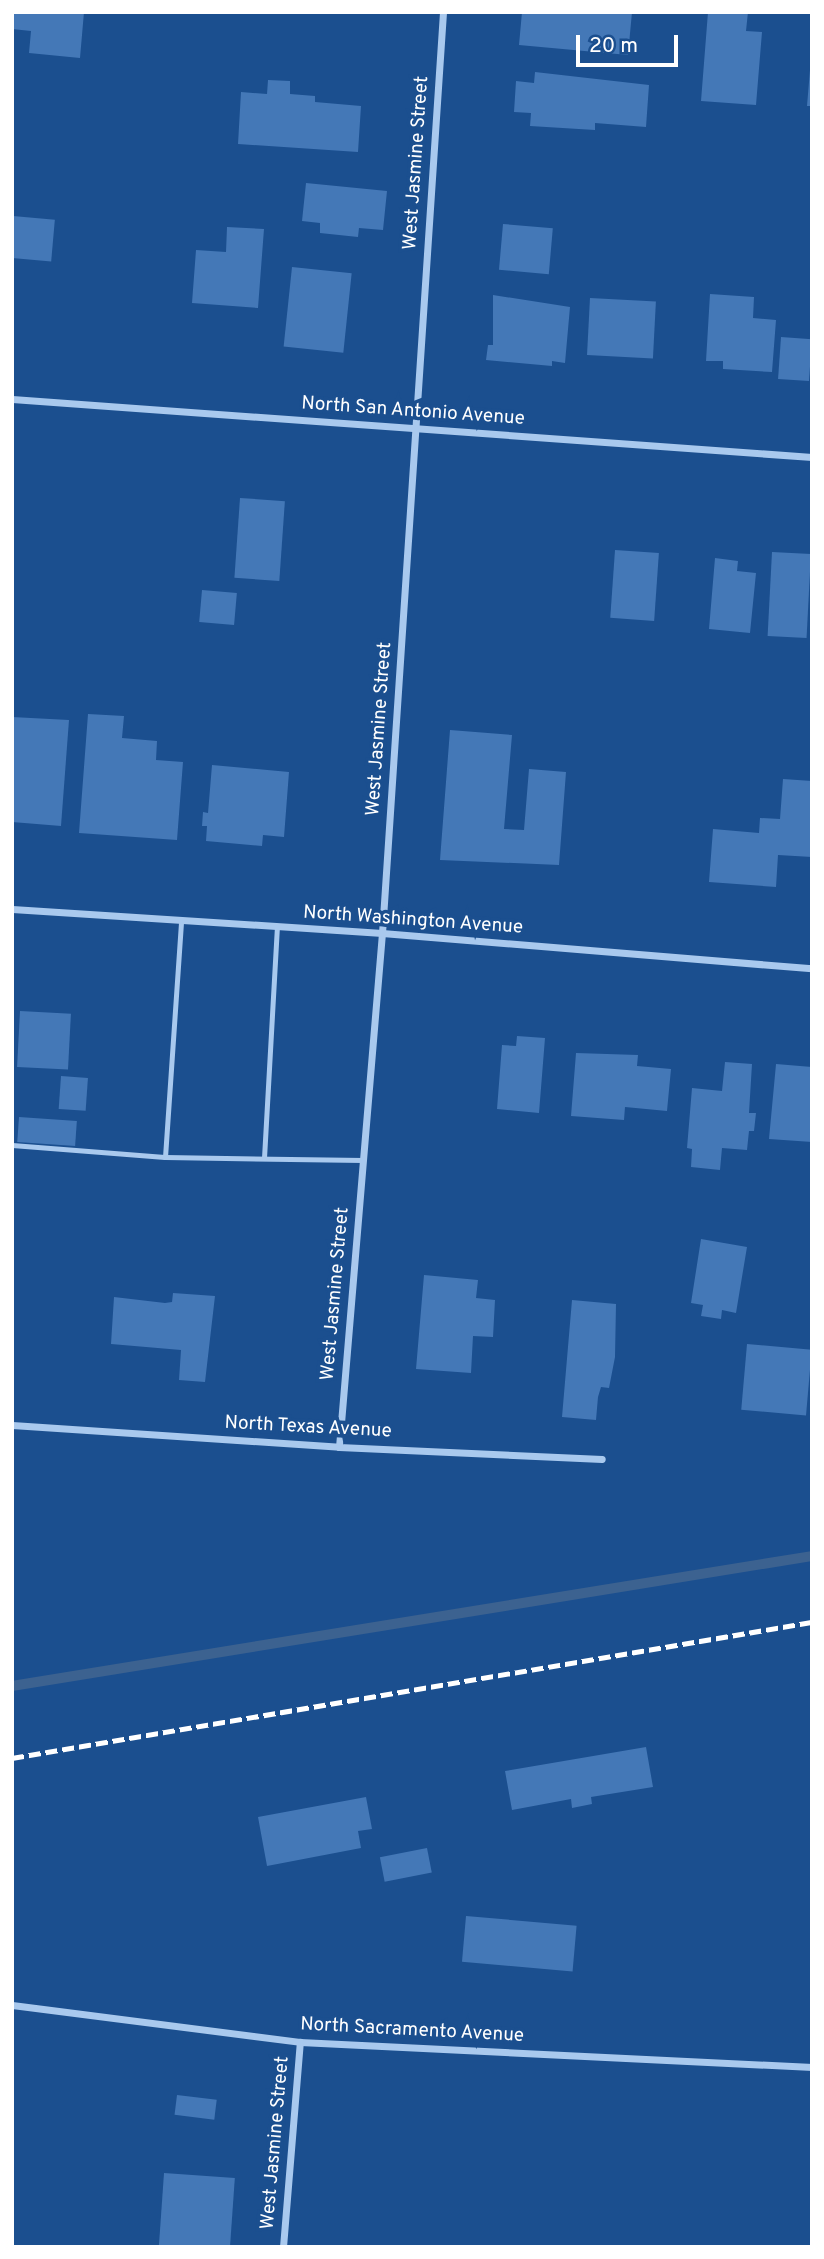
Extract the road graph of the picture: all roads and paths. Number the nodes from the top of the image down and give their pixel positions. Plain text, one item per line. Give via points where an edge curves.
1 (443, 12) edge
2 (12, 399) edge
3 (415, 428) junction
4 (812, 457) edge
5 (12, 909) edge
6 (181, 921) junction
7 (277, 927) junction
8 (382, 933) junction
9 (812, 968) edge
10 (12, 1145) edge
11 (165, 1157) junction
12 (264, 1158) junction
13 (363, 1160) junction
14 (12, 1424) edge
15 (339, 1447) junction
16 (602, 1459) dead end
17 (12, 2005) edge
18 (300, 2042) junction
19 (812, 2067) edge
20 (283, 2247) edge

1 - 3 street, West Jasmine Street
2 - 3 street, North San Antonio Avenue
3 - 4 street, North San Antonio Avenue
3 - 8 street, West Jasmine Street
5 - 6 street, North Washington Avenue
6 - 7 street, North Washington Avenue
6 - 11 lane
7 - 8 street, North Washington Avenue
7 - 12 lane
8 - 9 street, North Washington Avenue
8 - 13 street, West Jasmine Street
10 - 11 lane
11 - 12 lane
12 - 13 lane
13 - 15 street, West Jasmine Street
14 - 15 street, North Texas Avenue
15 - 16 street, North Texas Avenue
17 - 18 street, North Sacramento Avenue
18 - 19 street, North Sacramento Avenue
18 - 20 street, West Jasmine Street

